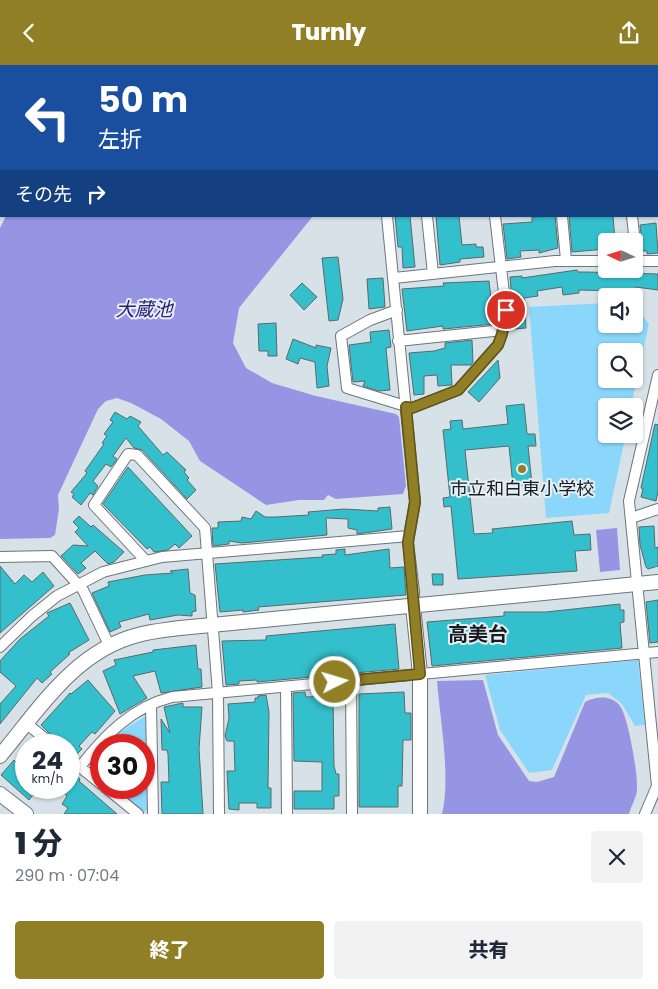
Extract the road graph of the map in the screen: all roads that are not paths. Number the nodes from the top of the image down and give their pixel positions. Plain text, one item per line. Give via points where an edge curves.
1 (387, 217) edge
2 (427, 217) edge
3 (495, 217) edge
4 (562, 217) edge
5 (632, 217) edge
6 (633, 233) edge
7 (566, 260) junction
8 (598, 261) edge
9 (643, 261) edge
10 (658, 261) edge
11 (501, 267) junction
12 (433, 274) junction
13 (394, 278) junction
14 (397, 310) junction
15 (503, 330) junction
16 (398, 341) junction
17 (658, 375) edge
18 (406, 407) junction
19 (658, 509) edge
20 (631, 518) junction
21 (409, 535) junction
22 (207, 553) junction
23 (0, 557) edge
24 (146, 561) junction
25 (658, 582) edge
26 (79, 584) junction
27 (638, 585) junction
28 (413, 606) junction
29 (212, 625) junction
30 (0, 647) edge
31 (110, 647) junction
32 (658, 652) edge
33 (646, 655) junction
34 (420, 674) junction
35 (351, 681) junction
36 (286, 687) junction
37 (218, 693) junction
38 (151, 705) junction
39 (27, 724) junction
40 (39, 734) edge
41 (0, 756) edge
42 (80, 767) joint
43 (90, 775) edge
44 (0, 794) edge
45 (120, 799) edge
46 (26, 814) edge
47 (138, 814) edge
48 (153, 814) edge
49 (219, 814) edge
50 (287, 814) edge
51 (352, 814) edge
52 (420, 814) edge
53 (645, 814) edge

1 - 13 street
2 - 12 street
3 - 11 street
4 - 7 street
5 - 6 street
7 - 8 street
7 - 11 street
9 - 10 street
11 - 12 street
11 - 15 street via 506,310
12 - 13 street
13 - 14 street
14 - 16 street
14 - 18 street via 341,336 347,388
15 - 16 street
15 - 18 street via 498,345 458,390 412,408
16 - 18 street
17 - 20 street via 629,501
18 - 21 street via 415,502
19 - 20 street
20 - 27 street
21 - 22 street
21 - 28 street
22 - 24 street
22 - 24 street via 205,528 132,453 128,454 94,505
22 - 29 street
23 - 26 street via 49,555
24 - 26 street via 103,571
25 - 27 street
26 - 30 street via 57,596
26 - 31 street
27 - 28 street
27 - 33 street
28 - 29 street
28 - 34 street
29 - 31 street via 138,635
29 - 37 street
31 - 39 street via 86,659 60,681
32 - 33 street
33 - 34 street
33 - 53 street via 657,786
34 - 35 street
34 - 52 street
35 - 36 street
35 - 51 street
36 - 37 street
36 - 50 street
37 - 38 street via 172,697
37 - 49 street
38 - 42 street via 115,727
38 - 48 street
39 - 40 street
39 - 41 street
42 - 43 street
44 - 46 street
45 - 47 street

